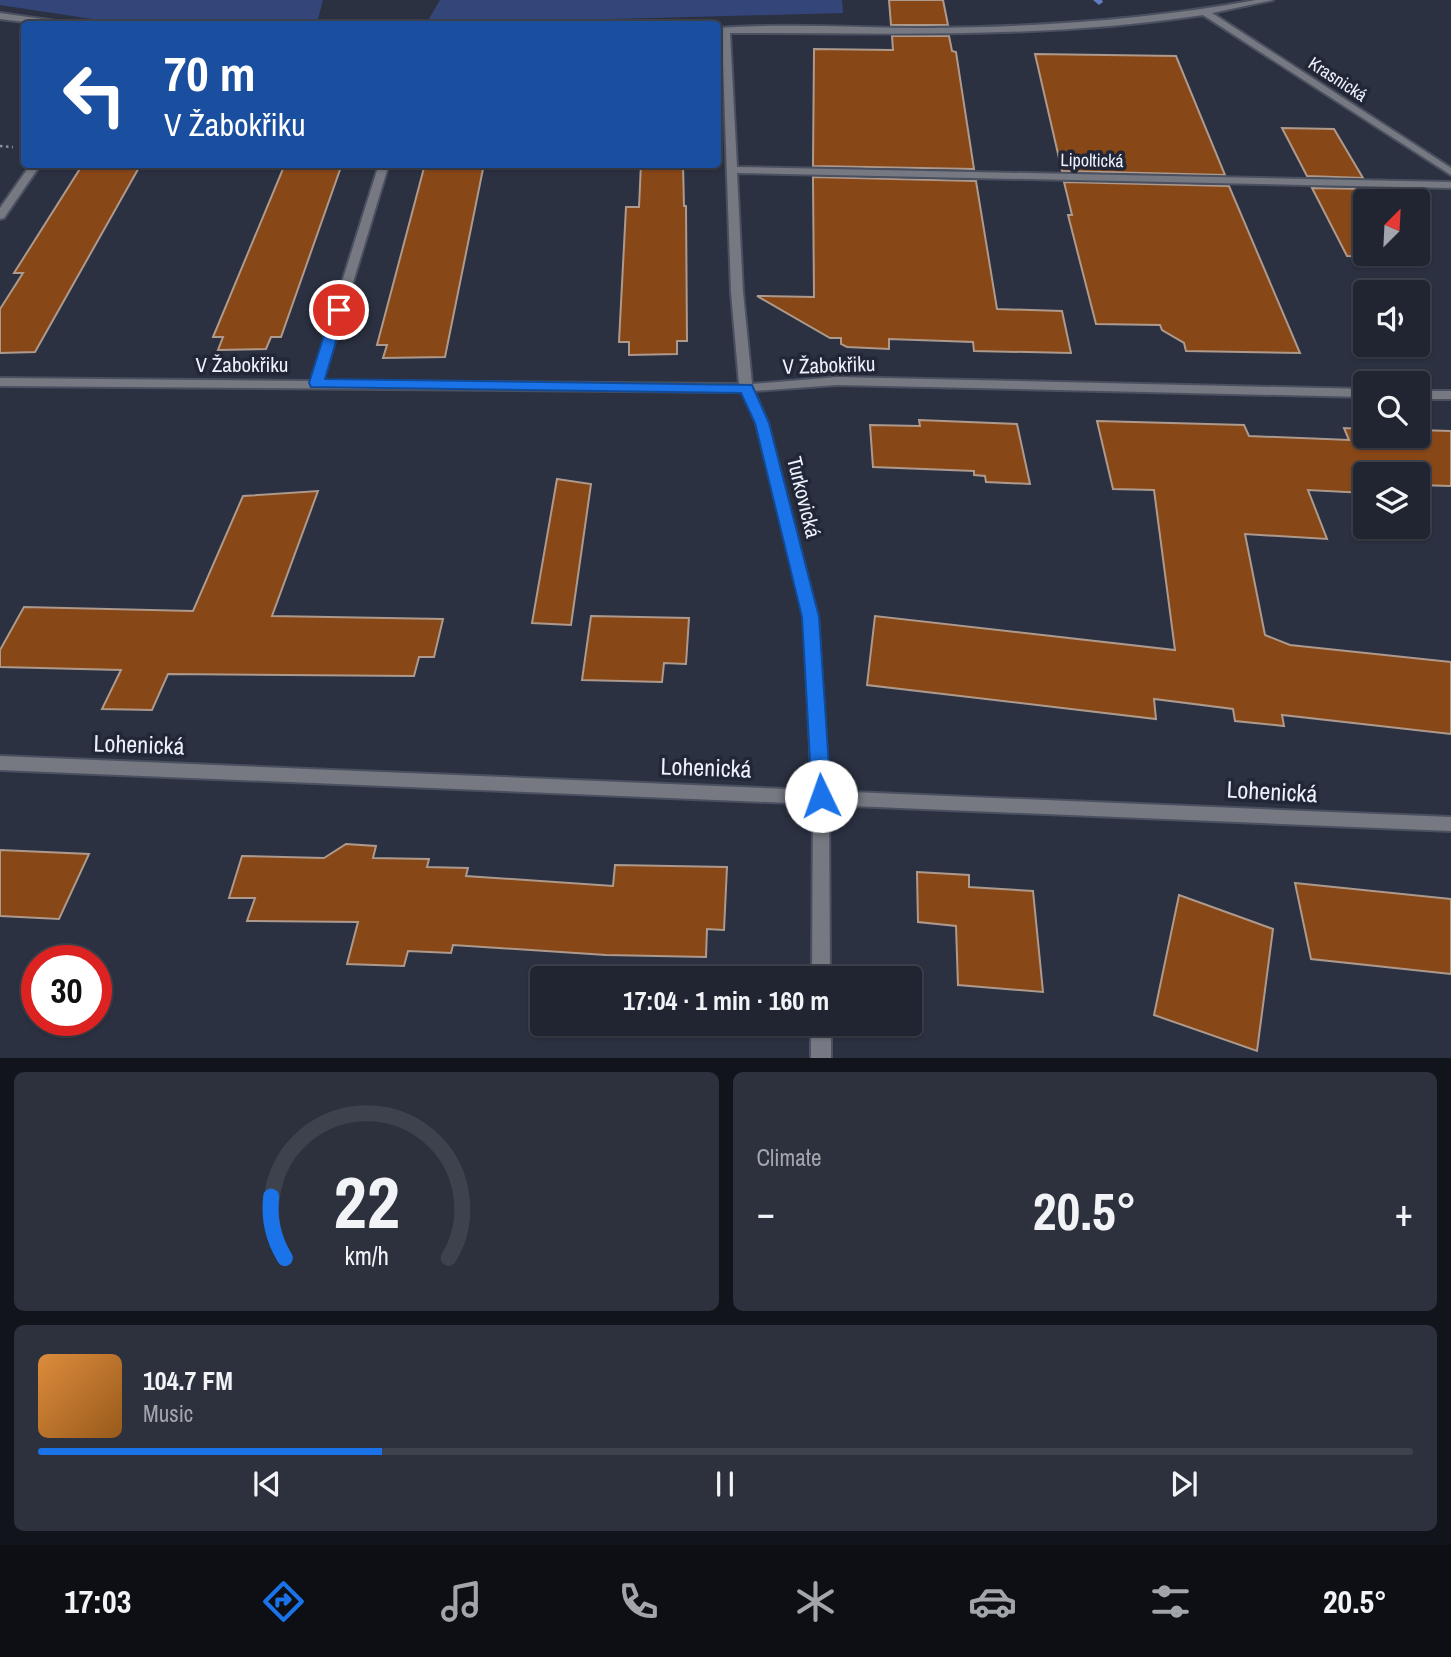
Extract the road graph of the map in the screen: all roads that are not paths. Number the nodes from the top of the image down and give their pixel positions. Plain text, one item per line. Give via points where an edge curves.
1 (1269, 0) edge
2 (1207, 14) junction
3 (0, 16) edge
4 (34, 21) edge
5 (722, 30) edge
6 (33, 168) edge
7 (383, 168) edge
8 (732, 170) junction
9 (1451, 172) edge
10 (1451, 185) edge
11 (0, 216) edge
12 (0, 382) edge
13 (316, 383) junction
14 (747, 388) junction
15 (1353, 393) edge
16 (1430, 395) edge
17 (1451, 395) edge
18 (0, 763) edge
19 (821, 796) junction
20 (1451, 824) edge
21 (821, 966) edge
22 (821, 1036) edge
23 (821, 1058) edge

1 - 2 street
2 - 5 street via 1055,28
2 - 9 street, Krasnická
3 - 4 street
5 - 8 street, Turkovická
6 - 11 street
7 - 13 street
8 - 10 street, Lipoltická
8 - 14 street, Turkovická
12 - 13 street, V Žabokřiku
13 - 14 street, V Žabokřiku
14 - 15 street, V Žabokřiku via 837,381
14 - 19 street, Turkovická via 762,423 811,617
16 - 17 street
18 - 19 street, Lohenická
19 - 20 street, Lohenická
19 - 21 street, Turkovická
22 - 23 street

